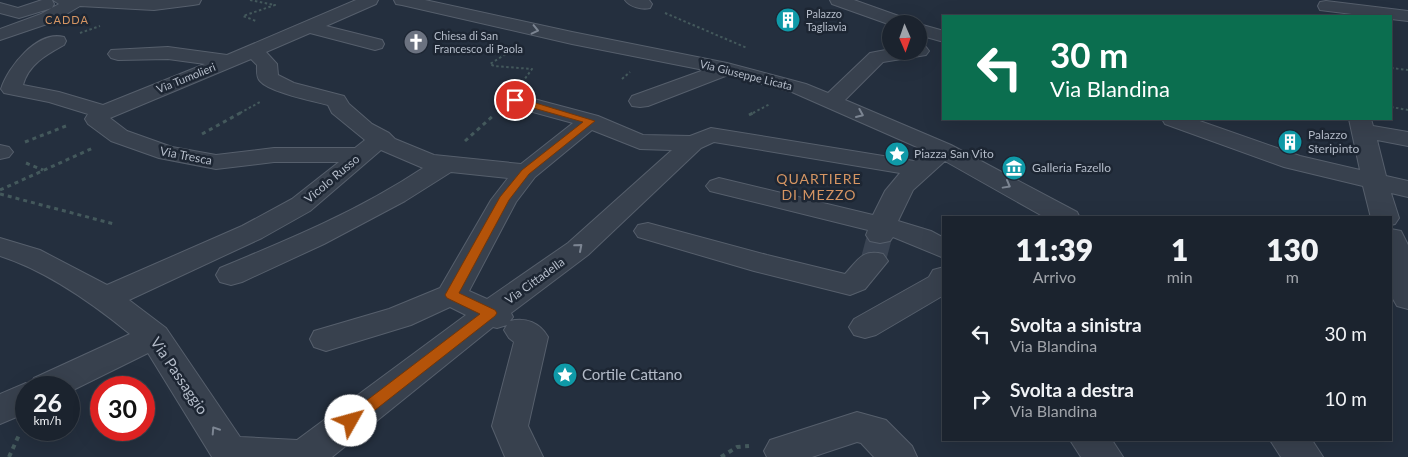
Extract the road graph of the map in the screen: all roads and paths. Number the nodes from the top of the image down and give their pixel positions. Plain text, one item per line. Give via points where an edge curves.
1 (56, 0) edge
2 (194, 0) edge
3 (250, 0) edge
4 (370, 0) edge
5 (402, 0) edge
6 (483, 0) edge
7 (69, 1) edge
8 (638, 2) edge
9 (852, 2) edge
10 (0, 8) edge
11 (450, 11) junction
12 (1331, 11) edge
13 (18, 13) junction
14 (883, 15) edge
15 (1360, 15) edge
16 (0, 19) edge
17 (256, 21) dead end
18 (308, 27) junction
19 (928, 32) edge
20 (0, 35) edge
21 (942, 36) edge
22 (375, 44) dead end
23 (942, 48) edge
24 (928, 50) edge
25 (254, 51) junction
26 (118, 54) dead end
27 (882, 56) edge
28 (228, 62) junction
29 (1392, 68) edge
30 (727, 69) junction
31 (1408, 70) edge
32 (287, 87) junction
33 (799, 88) junction
34 (6, 91) edge
35 (515, 100) dead end
36 (832, 101) junction
37 (640, 102) dead end
38 (1392, 107) edge
39 (1408, 110) edge
40 (104, 112) junction
41 (745, 117) dead end
42 (1176, 120) edge
43 (590, 121) junction
44 (1362, 125) edge
45 (119, 136) junction
46 (702, 139) junction
47 (1408, 139) edge
48 (371, 146) junction
49 (944, 150) junction
50 (0, 152) edge
51 (167, 154) junction
52 (447, 163) junction
53 (919, 169) junction
54 (526, 172) junction
55 (1375, 182) junction
56 (719, 186) dead end
57 (1408, 189) edge
58 (0, 192) edge
59 (1063, 216) edge
60 (1384, 216) edge
61 (114, 224) dead end
62 (648, 231) dead end
63 (1392, 235) edge
64 (1408, 238) edge
65 (1392, 239) edge
66 (879, 240) junction
67 (0, 246) edge
68 (942, 248) edge
69 (231, 275) dead end
70 (942, 281) edge
71 (1404, 286) edge
72 (451, 295) junction
73 (106, 298) junction
74 (502, 320) junction
75 (865, 328) dead end
76 (154, 336) junction
77 (326, 339) dead end
78 (71, 376) edge
79 (15, 402) edge
80 (0, 410) edge
81 (1090, 441) edge
82 (1290, 441) edge
83 (14, 447) dead end
84 (783, 451) dead end
85 (9, 457) edge
86 (304, 457) edge
87 (524, 457) edge
88 (898, 457) edge
89 (1104, 457) edge
90 (1304, 457) edge

1 - 13 street
2 - 7 street via 154,5
3 - 17 path via 275,5 243,16
4 - 18 street, Via Tumolieri
5 - 11 street, Via Giuseppe Licata
6 - 11 street
7 - 20 street via 48,18
8 - 30 path via 755,52
9 - 14 street
10 - 13 street
11 -> 30 street, Via Giuseppe Licata
12 - 15 street
13 - 16 street
18 - 22 street
18 - 25 street, Via Tumolieri
19 - 21 street
20 - 34 street via 58,41 35,52 21,65
23 - 24 street
25 - 28 street, Via Tumolieri
25 - 32 street via 267,64 268,78
26 - 28 street via 168,53
27 - 36 street via 877,57
28 - 40 street, Via Tumolieri
29 - 31 path
30 - 33 street, Via Giuseppe Licata
30 - 37 street
32 - 48 street via 336,101 364,129
32 - 51 path
33 - 36 street, Via Giuseppe Licata
33 - 41 path
34 - 40 street via 52,96
35 - 43 street
36 -> 49 street, Via Giuseppe Licata
38 - 39 path
40 - 45 street, Via Tresca via 96,119
40 - 50 path
42 - 55 street via 1293,162
43 - 46 street via 640,142
43 - 54 street
44 - 47 street
44 - 55 street
45 - 51 street, Via Tresca
45 - 58 path
46 - 53 street
74 -> 46 street, Via Cittadella
48 - 51 street, Via Tresca via 216,162
48 - 52 street via 387,144 430,162
48 - 73 street, Vicolo Russo via 301,205 252,232
49 - 53 street
49 -> 59 street, Via Giuseppe Licata
52 - 54 street
52 - 69 street via 349,221
53 - 66 street via 890,202
54 - 72 street via 504,200
55 - 57 street
55 - 60 street
56 - 66 street
58 - 61 path
62 - 66 street via 850,285
63 - 64 street
65 - 71 street
66 - 68 street via 921,237
67 - 73 street, Via Passaggio via 30,256
70 - 75 street
72 - 74 street
72 - 77 street via 400,317
73 - 76 street, Via Passaggio
74 - 86 street, Via Cittadella
74 - 87 street via 532,337 510,426
76 - 78 street
86 -> 76 street, Via Passaggio via 229,452
79 - 80 street
81 - 89 street
82 - 90 street
83 - 85 path
84 - 88 street via 857,427 873,431

